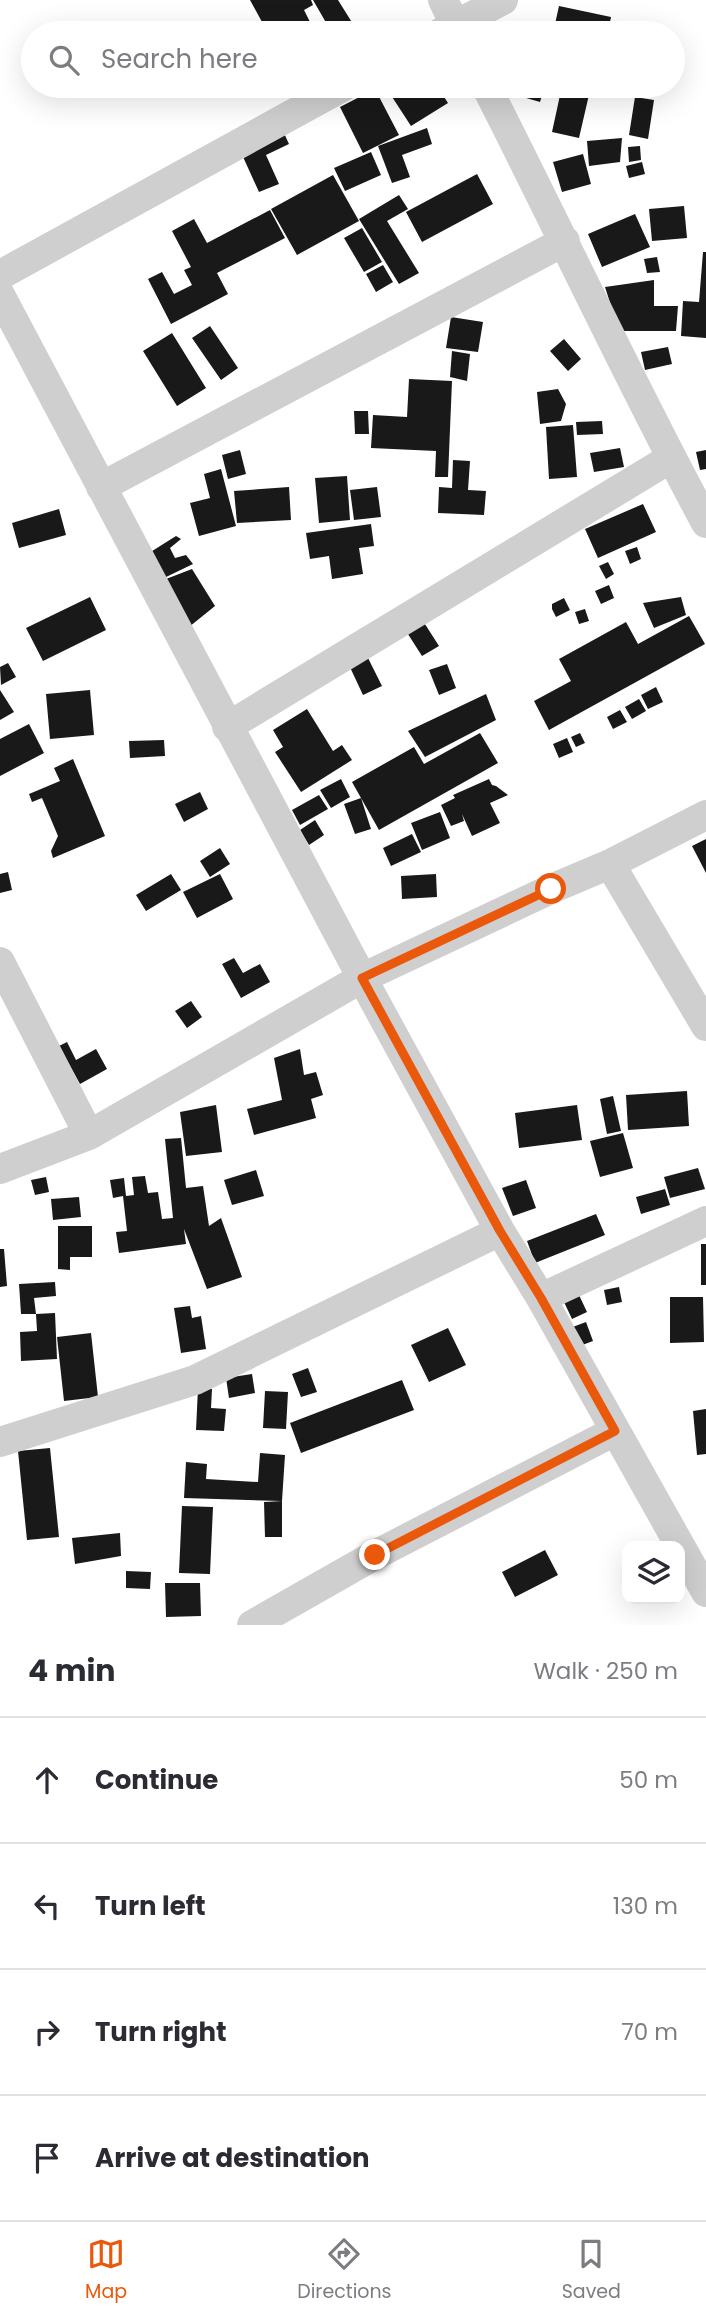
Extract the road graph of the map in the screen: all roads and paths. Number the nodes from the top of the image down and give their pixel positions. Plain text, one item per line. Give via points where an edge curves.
1 (503, 0) edge
2 (454, 21) edge
3 (322, 98) edge
4 (492, 98) edge
5 (565, 241) junction
6 (0, 275) edge
7 (0, 295) edge
8 (671, 457) junction
9 (101, 486) junction
10 (706, 523) edge
11 (227, 727) junction
12 (706, 815) edge
13 (610, 864) junction
14 (0, 962) edge
15 (362, 978) junction
16 (706, 1026) edge
17 (89, 1135) junction
18 (0, 1169) edge
19 (706, 1220) edge
20 (500, 1231) junction
21 (541, 1298) junction
22 (615, 1431) junction
23 (0, 1442) edge
24 (706, 1592) edge
25 (252, 1625) edge

1 - 2 street
3 - 6 street
4 - 5 street
5 - 8 street
5 - 9 street
7 - 9 street
8 - 10 street
8 - 11 street
9 - 11 street
11 - 15 street
12 - 13 street
13 - 15 street
13 - 16 street
14 - 17 street
15 - 17 street
15 - 20 street
17 - 18 street
19 - 21 street
20 - 21 street
20 - 23 street via 195,1380
21 - 22 street
22 - 24 street
22 - 25 street via 375,1555

